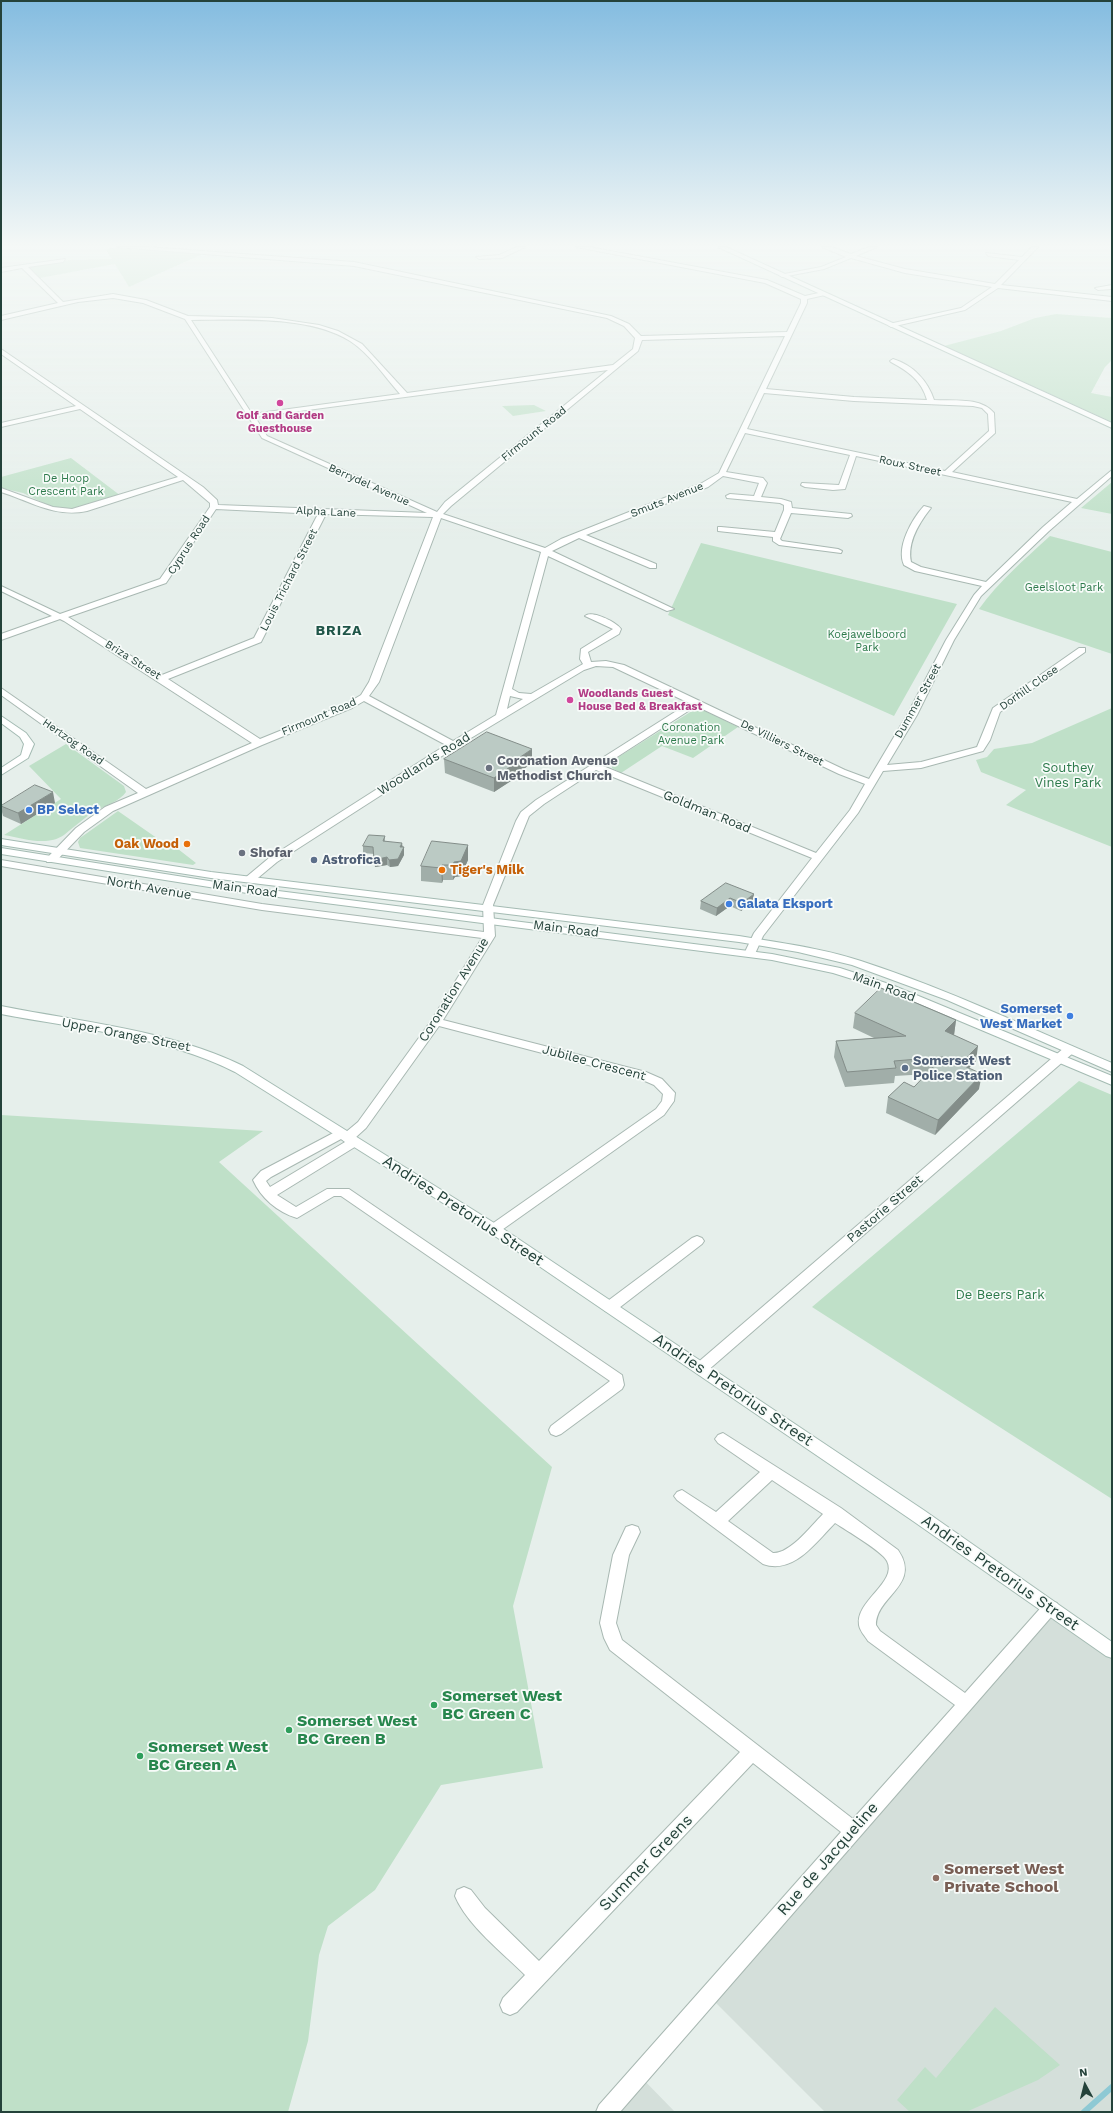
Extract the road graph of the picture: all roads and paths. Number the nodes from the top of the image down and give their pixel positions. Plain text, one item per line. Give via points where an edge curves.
1 (205, 346) edge
2 (359, 346) edge
3 (639, 346) edge
4 (784, 346) edge
5 (936, 346) edge
6 (1, 351) edge
7 (893, 361) dead end
8 (616, 367) junction
9 (763, 391) junction
10 (405, 395) junction
11 (931, 401) junction
12 (81, 407) junction
13 (250, 416) junction
14 (1, 425) edge
15 (1112, 426) edge
16 (744, 430) junction
17 (854, 453) junction
18 (1112, 472) edge
19 (722, 474) junction
20 (946, 474) junction
21 (183, 478) junction
22 (805, 485) dead end
23 (1, 490) edge
24 (730, 496) dead end
25 (757, 498) junction
26 (1077, 501) junction
27 (414, 505) junction
28 (214, 507) junction
29 (927, 508) dead end
30 (788, 510) junction
31 (323, 512) junction
32 (403, 515) junction
33 (438, 515) junction
34 (848, 516) dead end
35 (721, 529) dead end
36 (579, 535) junction
37 (778, 535) junction
38 (838, 551) dead end
39 (545, 552) junction
40 (653, 566) dead end
41 (987, 585) junction
42 (1, 588) edge
43 (670, 610) dead end
44 (589, 616) dead end
45 (61, 617) junction
46 (1, 637) edge
47 (1082, 650) dead end
48 (607, 663) joint
49 (588, 665) junction
50 (162, 678) junction
51 (507, 689) junction
52 (1, 691) edge
53 (364, 697) junction
54 (534, 697) junction
55 (696, 702) junction
56 (500, 717) junction
57 (1, 719) edge
58 (259, 743) junction
59 (453, 745) junction
60 (595, 766) junction
61 (880, 768) junction
62 (1, 772) edge
63 (871, 783) junction
64 (145, 793) junction
65 (1, 842) edge
66 (1, 851) edge
67 (59, 851) junction
68 (818, 857) junction
69 (51, 860) junction
70 (1, 863) edge
71 (249, 880) junction
72 (488, 915) junction
73 (489, 936) junction
74 (755, 941) junction
75 (750, 954) junction
76 (1, 1010) edge
77 (436, 1022) junction
78 (1069, 1050) junction
79 (1059, 1059) junction
80 (1112, 1068) edge
81 (1112, 1081) edge
82 (347, 1138) junction
83 (269, 1194) junction
84 (494, 1229) junction
85 (697, 1241) dead end
86 (610, 1307) junction
87 (701, 1368) junction
88 (556, 1430) dead end
89 (723, 1439) dead end
90 (771, 1471) junction
91 (682, 1496) dead end
92 (835, 1513) junction
93 (717, 1521) junction
94 (632, 1532) dead end
95 (1051, 1608) junction
96 (1112, 1651) edge
97 (966, 1703) junction
98 (753, 1751) junction
99 (854, 1830) junction
100 (464, 1896) dead end
101 (539, 1975) junction
102 (510, 2005) dead end
103 (606, 2112) edge

1 - 13 street, Berrydel Avenue
2 - 10 street
3 - 8 street, Firmount Road
4 - 9 street
5 - 15 street
6 - 12 street, Cyprus Road
7 - 11 street via 906,367 920,379 929,391
8 - 10 street
8 - 33 street, Firmount Road via 448,504
9 - 11 street via 854,399
9 - 16 street
10 - 13 street
11 - 20 street via 978,405 988,410 992,418 994,429 989,437
12 - 14 street
12 - 21 street, Cyprus Road
13 - 27 street, Berrydel Avenue via 261,435 266,438
16 - 17 street, Roux Street
16 - 19 street
17 - 20 street, Roux Street
17 - 22 street via 842,487
18 - 26 street, Dummer Street
19 - 25 street via 760,480 763,484
19 - 36 street, Smuts Avenue via 705,485
20 - 26 street, Roux Street
21 - 23 street via 70,512 49,509 22,496
21 - 28 street, Cyprus Road via 209,496 214,502
24 - 25 street
25 - 30 street via 784,502 788,504
26 - 41 street, Dummer Street
27 - 32 street
27 - 33 street, Berrydel Avenue
28 - 31 street, Alpha Lane
28 - 45 street, Cyprus Road via 163,581
29 - 41 street via 920,514 914,527 907,563 918,569
30 - 34 street
30 - 37 street
31 - 32 street, Alpha Lane
31 - 50 street, Louis Trichard Street via 258,640
32 - 33 street, Alpha Lane
33 - 39 street, Berrydel Avenue
33 - 53 street, Firmount Road via 374,682
35 - 37 street
36 - 39 street, Smuts Avenue
36 - 40 street
37 - 38 street via 776,541 781,544
39 - 43 street, Berrydel Avenue
39 - 51 street
41 - 61 street, Dummer Street via 968,609 912,715
42 - 45 street, Briza Street
44 - 49 street via 617,629 584,651 584,659
45 - 46 street, Cyprus Road
45 - 50 street, Briza Street
47 - 61 street, Dorhill Close via 996,710 990,719 980,749 926,764
48 - 49 street, Woodlands Road
48 - 55 street, De Villiers Street
49 - 54 street, Woodlands Road
50 - 58 street, Briza Street
51 - 54 street via 517,696
51 - 56 street
52 - 64 street, Hertzog Road
53 - 58 street, Firmount Road via 349,706
53 - 59 street
54 - 56 street, Woodlands Road
55 - 60 street, Coronation Avenue
55 - 63 street, De Villiers Street via 842,772
56 - 59 street, Woodlands Road
57 - 62 street via 23,735 29,744 25,756
58 - 64 street, Firmount Road
59 - 71 street, Woodlands Road via 273,860
60 - 68 street, Goldman Road
60 - 72 street, Coronation Avenue via 525,814
61 - 63 street, Dummer Street
63 - 68 street, Dummer Street via 854,811
64 - 67 street, Firmount Road via 109,809 80,830
65 - 67 street, Main Road
66 - 69 street, Main Road
67 - 69 street, Firmount Road
67 - 71 street, Main Road
68 - 74 street, Dummer Street
69 - 72 street, Main Road via 247,890
70 - 73 street, North Avenue via 262,907
71 - 72 street, Main Road
72 - 73 street, Coronation Avenue
72 - 74 street, Main Road
72 - 75 street, Main Road
73 - 77 street, Coronation Avenue
74 - 75 street, Dummer Street
74 - 78 street, Main Road via 856,963 951,998
75 - 79 street, Main Road via 811,964 860,977 953,1013
76 - 82 street, Upper Orange Street via 194,1048 239,1069
77 - 82 street, Coronation Avenue via 362,1125
77 - 84 street, Jubilee Crescent via 647,1076 658,1082 669,1094 668,1101 660,1112
78 - 79 street, Pastorie Street
78 - 80 street, Main Road
79 - 81 street, Main Road
79 - 87 street, Pastorie Street
82 - 83 street via 309,1170
82 - 83 street via 266,1174 259,1180
82 - 84 street, Andries Pretorius Street
83 - 88 street via 297,1213 332,1192 344,1192 617,1378 617,1385
84 - 86 street, Andries Pretorius Street
85 - 86 street
86 - 87 street, Andries Pretorius Street
87 - 95 street, Andries Pretorius Street
89 - 90 street
90 - 92 street
90 - 93 street
91 - 93 street
92 - 93 street via 793,1554 780,1560 769,1559
92 - 97 street via 891,1554 897,1566 896,1577 865,1621 869,1631
94 - 98 street via 620,1555 614,1586 608,1623 612,1638 622,1650
95 - 96 street, Andries Pretorius Street
95 - 97 street, Rue de Jacqueline
97 - 99 street, Rue de Jacqueline
98 - 99 street
98 - 101 street, Summer Greens
99 - 103 street, Rue de Jacqueline
100 - 101 street via 478,1915
101 - 102 street, Summer Greens

